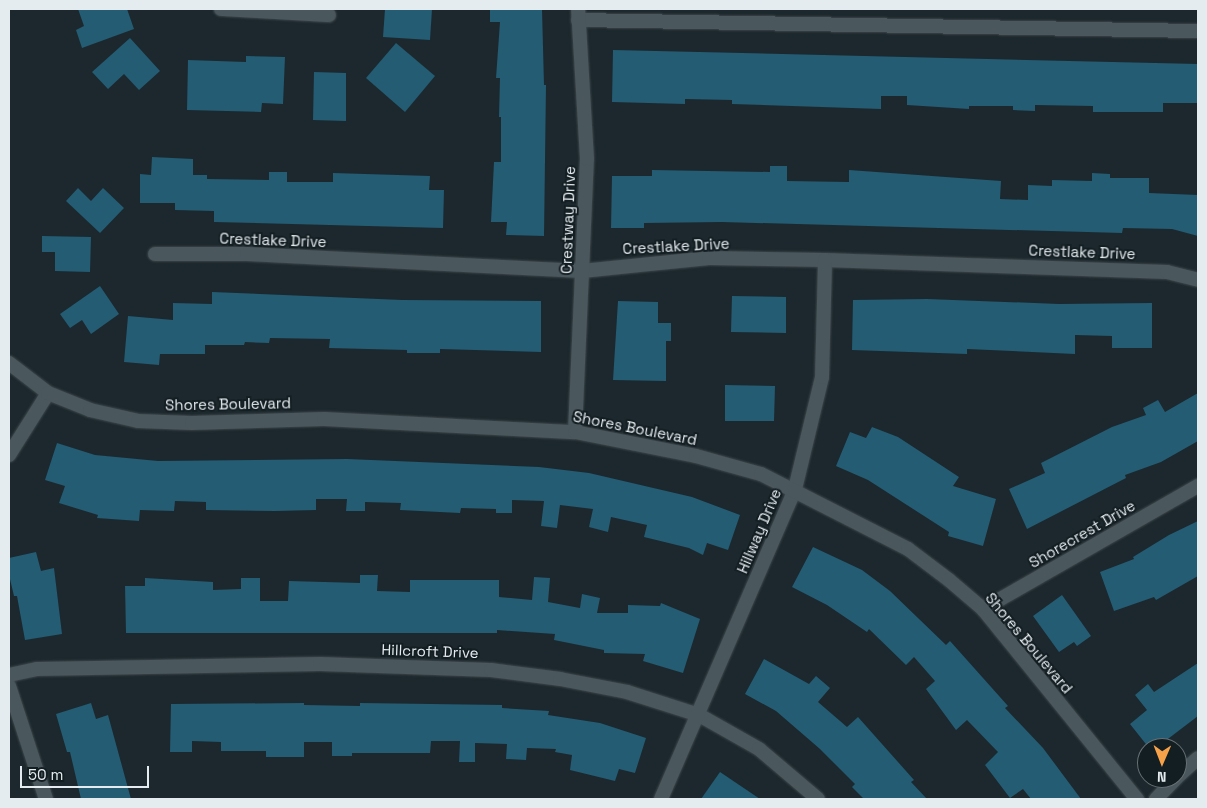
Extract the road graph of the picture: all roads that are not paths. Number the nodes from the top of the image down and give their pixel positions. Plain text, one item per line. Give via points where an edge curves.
1 (221, 9) edge
2 (329, 15) dead end
3 (578, 15) edge
4 (1198, 31) edge
5 (155, 254) dead end
6 (826, 260) junction
7 (582, 271) junction
8 (1198, 280) edge
9 (9, 363) edge
10 (48, 393) junction
11 (575, 432) junction
12 (9, 455) edge
13 (1198, 486) edge
14 (794, 489) junction
15 (983, 609) junction
16 (9, 675) edge
17 (9, 686) edge
18 (699, 715) junction
19 (1198, 758) edge
20 (1187, 768) edge
21 (1167, 788) edge
22 (46, 799) edge
23 (661, 799) edge
24 (818, 799) edge
25 (1137, 799) edge
26 (1156, 799) edge

1 - 2 street
3 - 4 street
3 - 7 street, Crestway Drive via 587,158
5 - 7 street, Crestlake Drive via 247,254
6 - 7 street, Crestlake Drive via 708,258
6 - 8 street, Crestlake Drive via 1167,272
6 - 14 street, Hillway Drive via 822,377
7 - 11 street, Crestway Drive
9 - 10 street, Shores Boulevard
10 - 11 street, Shores Boulevard via 90,410 138,421 192,423 324,419
10 - 12 street
11 - 14 street, Shores Boulevard via 696,456 762,474
13 - 15 street, Shorecrest Drive
14 - 15 street, Shores Boulevard via 908,548
14 - 18 street, Hillway Drive
15 - 25 street, Shores Boulevard
16 - 18 street, Hillcroft Drive via 37,668 110,666 320,664 491,670 627,692
17 - 22 street
18 - 23 street, Hillway Drive
18 - 24 street, Hillcroft Drive via 759,749
19 - 20 street
21 - 26 street

